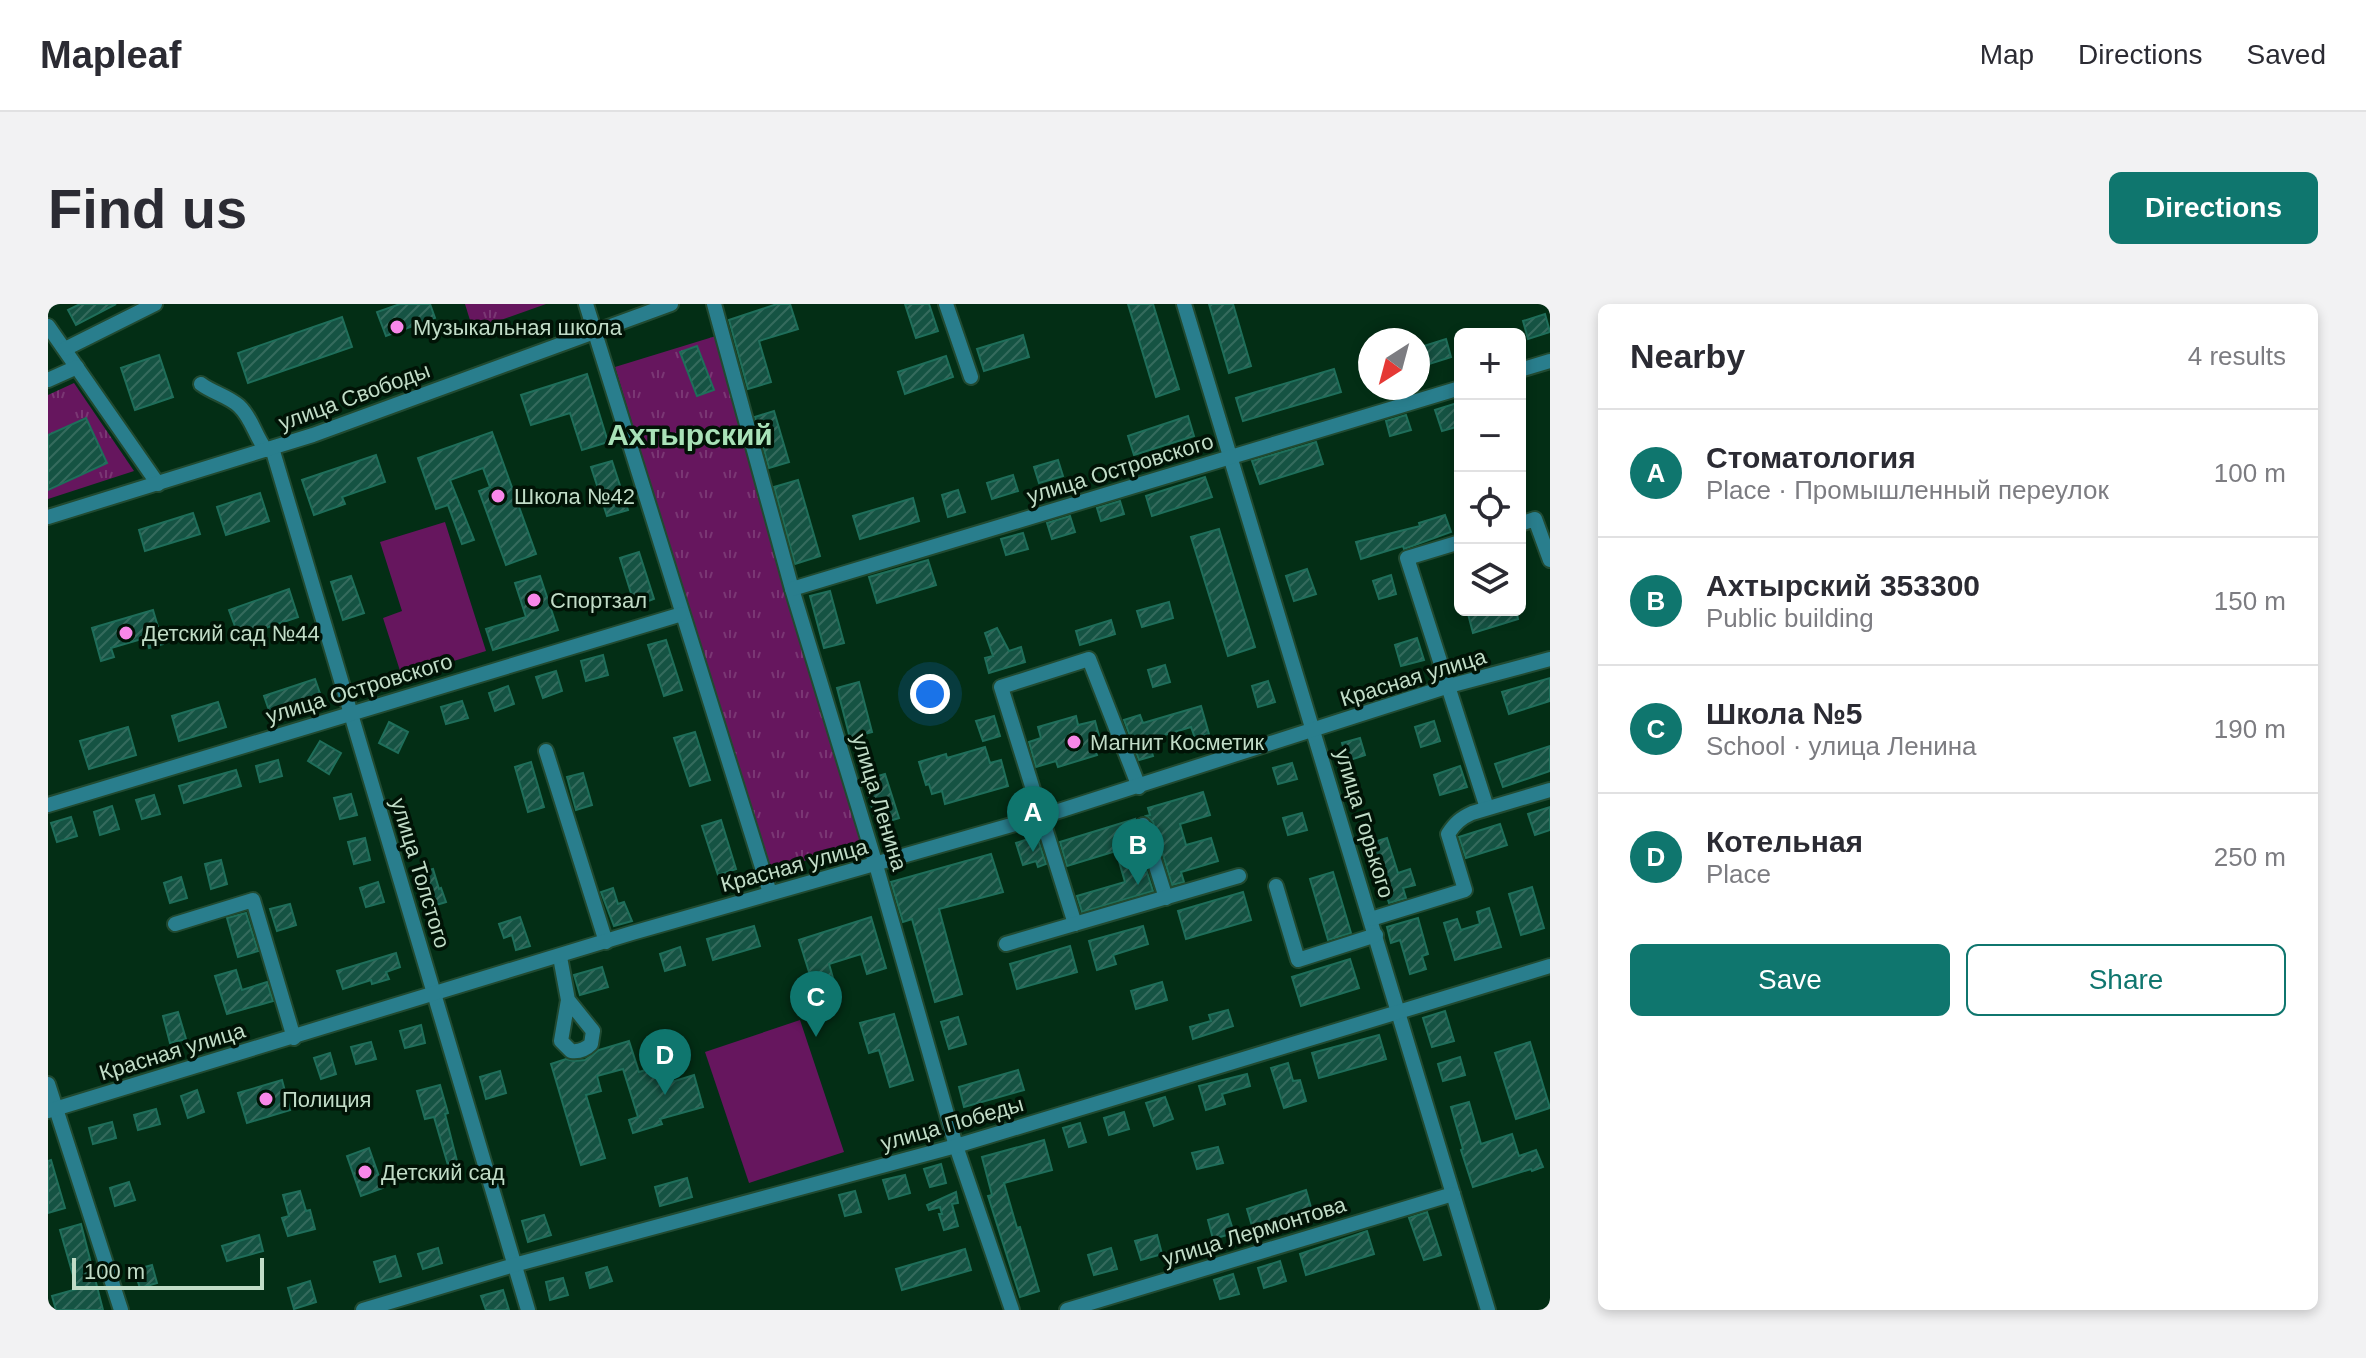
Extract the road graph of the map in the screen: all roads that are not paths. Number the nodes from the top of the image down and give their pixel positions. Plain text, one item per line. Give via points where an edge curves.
1 (155, 304) edge
2 (586, 304) edge
3 (671, 304) edge
4 (714, 304) edge
5 (946, 304) edge
6 (1184, 304) edge
7 (48, 326) edge
8 (596, 331) junction
9 (65, 349) junction
10 (1550, 361) edge
11 (77, 367) junction
12 (1526, 368) edge
13 (971, 377) dead end
14 (48, 380) edge
15 (201, 384) dead end
16 (1454, 390) edge
17 (269, 449) junction
18 (1230, 458) junction
19 (158, 484) junction
20 (48, 517) edge
21 (1526, 522) edge
22 (1454, 544) edge
23 (1550, 560) edge
24 (792, 589) junction
25 (682, 614) junction
26 (1550, 659) edge
27 (1449, 686) junction
28 (350, 714) junction
29 (1313, 731) junction
30 (546, 751) dead end
31 (1139, 787) junction
32 (1550, 790) edge
33 (48, 805) edge
34 (1487, 808) junction
35 (1043, 816) junction
36 (1143, 825) dead end
37 (876, 865) junction
38 (1239, 876) dead end
39 (1276, 886) dead end
40 (770, 893) junction
41 (1166, 898) junction
42 (1371, 919) junction
43 (175, 924) dead end
44 (1075, 924) junction
45 (1376, 935) junction
46 (606, 942) junction
47 (1006, 944) dead end
48 (560, 957) junction
49 (1550, 966) edge
50 (435, 993) junction
51 (568, 1000) dead end
52 (1399, 1011) junction
53 (294, 1038) junction
54 (48, 1084) edge
55 (52, 1110) edge
56 (956, 1146) junction
57 (1453, 1194) junction
58 (514, 1265) junction
59 (121, 1310) edge
60 (363, 1310) edge
61 (528, 1310) edge
62 (1012, 1310) edge
63 (1067, 1310) edge
64 (1488, 1310) edge

1 - 9 street
2 - 8 street
3 - 8 street, улица Свободы
4 - 24 street, улица Ленина
5 - 13 street
6 - 18 street, улица Горького
7 - 9 street
8 - 17 street, улица Свободы
8 - 25 street
9 - 11 street
10 - 12 street
11 - 14 street
11 - 19 street
15 - 17 street, улица Толстого via 242,408
16 - 18 street, улица Островского
17 - 19 street, улица Свободы
17 - 28 street, улица Толстого
18 - 24 street, улица Островского
18 - 29 street, улица Горького
19 - 20 street, улица Свободы
21 - 23 street via 1535,519
22 - 27 street via 1407,558
24 - 37 street, улица Ленина
25 - 28 street, улица Островского
25 - 40 street
26 - 27 street, Красная улица
27 - 29 street, Красная улица
27 - 34 street
28 - 33 street, улица Островского
28 - 50 street, улица Толстого
29 - 31 street, Красная улица
29 - 42 street, улица Горького
30 - 46 street
31 - 35 street, Красная улица
31 - 35 street via 1089,659 1001,687
32 - 34 street
34 - 42 street via 1460,818 1448,834 1465,890
35 - 37 street, Красная улица
35 - 44 street
36 - 41 street
37 - 40 street, Красная улица
37 - 56 street, улица Ленина
38 - 41 street
39 - 45 street via 1298,960
40 - 46 street, Красная улица
41 - 44 street
42 - 45 street, улица Горького
43 - 53 street via 253,900
44 - 47 street
45 - 52 street, улица Горького
46 - 48 street, Красная улица
48 - 50 street, Красная улица
48 - 51 street
49 - 52 street, улица Победы
50 - 53 street, Красная улица
50 - 58 street, улица Толстого
52 - 56 street, улица Победы
52 - 57 street, улица Горького
53 - 55 street, Красная улица
54 - 55 street
55 - 59 street
56 - 58 street, улица Победы
56 - 62 street, улица Ленина
57 - 63 street, улица Лермонтова
57 - 64 street, улица Горького
58 - 60 street, улица Победы
58 - 61 street, улица Толстого

